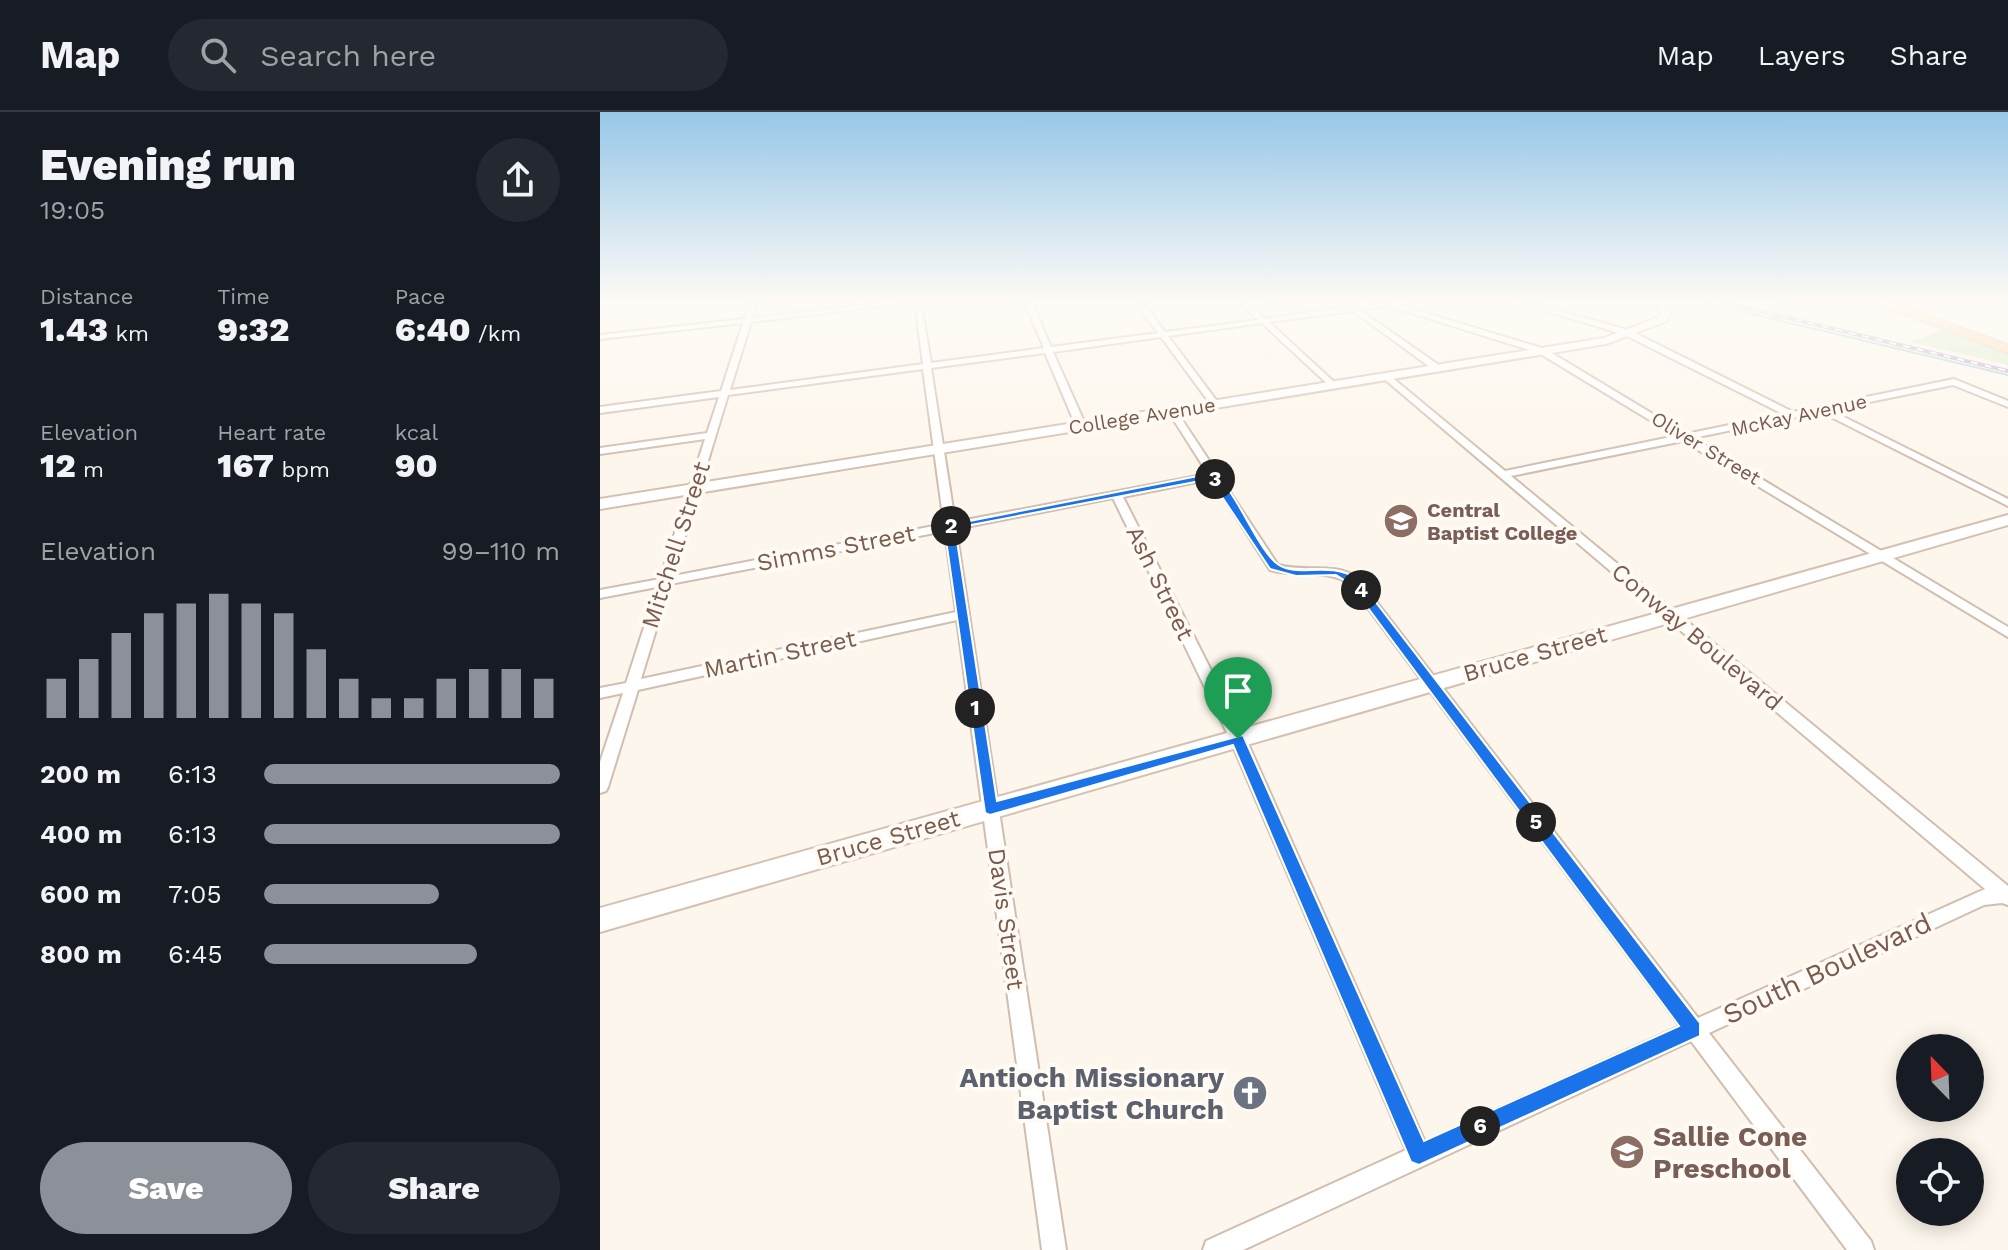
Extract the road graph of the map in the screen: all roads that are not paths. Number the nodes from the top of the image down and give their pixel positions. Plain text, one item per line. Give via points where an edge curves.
1 (735, 356) edge
2 (926, 356) edge
3 (1002, 356) edge
4 (1051, 356) edge
5 (1179, 356) edge
6 (1301, 356) edge
7 (1421, 356) edge
8 (1510, 356) edge
9 (1551, 356) edge
10 (1674, 356) edge
11 (928, 366) junction
12 (1437, 368) junction
13 (1386, 377) junction
14 (1332, 385) junction
15 (723, 393) junction
16 (1215, 404) junction
17 (2008, 404) edge
18 (600, 410) edge
19 (1172, 411) junction
20 (1825, 411) junction
21 (1793, 416) junction
22 (1081, 426) junction
23 (711, 435) junction
24 (1690, 438) junction
25 (938, 449) junction
26 (600, 451) edge
27 (1502, 475) junction
28 (1213, 476) junction
29 (694, 488) junction
30 (1116, 494) junction
31 (2008, 503) edge
32 (600, 504) edge
33 (2008, 520) edge
34 (950, 526) junction
35 (1882, 556) junction
36 (664, 581) junction
37 (600, 594) edge
38 (961, 615) junction
39 (1672, 616) junction
40 (2008, 633) edge
41 (1432, 684) junction
42 (632, 686) junction
43 (600, 693) edge
44 (1238, 739) junction
45 (600, 787) edge
46 (990, 809) junction
47 (2007, 895) edge
48 (600, 920) edge
49 (1693, 1030) junction
50 (1419, 1154) junction
51 (1054, 1250) edge
52 (1215, 1250) edge
53 (1862, 1250) edge

1 - 15 street, Mitchell Street
2 - 11 street, Davis Street
3 - 11 street
4 - 22 street
5 - 16 street
6 - 14 street
7 - 12 street
8 - 12 street, College Avenue
9 - 24 street, Oliver Street
10 - 21 street
11 - 15 street
11 - 25 street, Davis Street
12 - 13 street, College Avenue
13 - 14 street, College Avenue
13 - 27 street, Conway Boulevard
14 - 16 street, College Avenue
15 - 18 street
15 - 23 street, Mitchell Street
16 - 19 street, College Avenue
17 - 20 street, McKay Avenue via 1954,382
19 - 22 street, College Avenue
19 - 28 street
20 - 21 street, McKay Avenue
20 - 31 street
21 - 24 street, McKay Avenue
22 - 25 street, College Avenue
23 - 26 street
23 - 29 street, Mitchell Street
24 - 27 street, McKay Avenue
24 - 35 street, Oliver Street
25 - 29 street, College Avenue
25 - 34 street, Davis Street
27 - 39 street, Conway Boulevard
28 - 30 street, Simms Street
28 - 41 street via 1274,567 1347,575
29 - 32 street, College Avenue
29 - 36 street, Mitchell Street
30 - 34 street, Simms Street
30 - 44 street, Ash Street
33 - 35 street, Bruce Street
34 - 36 street, Simms Street
34 - 38 street, Davis Street
35 - 39 street, Bruce Street
35 - 40 street, Oliver Street
36 - 37 street, Simms Street
36 - 42 street, Mitchell Street
38 - 42 street, Martin Street
38 - 46 street, Davis Street
39 - 41 street, Bruce Street
39 - 47 street, Conway Boulevard
41 - 44 street, Bruce Street
41 - 49 street
42 - 43 street, Martin Street
42 - 45 street, Mitchell Street
44 - 46 street, Bruce Street
44 - 50 street, Ash Street
46 - 48 street, Bruce Street
46 - 51 street, Davis Street
47 - 49 street, South Boulevard via 1982,897
49 - 50 street, South Boulevard
49 - 53 street
50 - 52 street, South Boulevard

